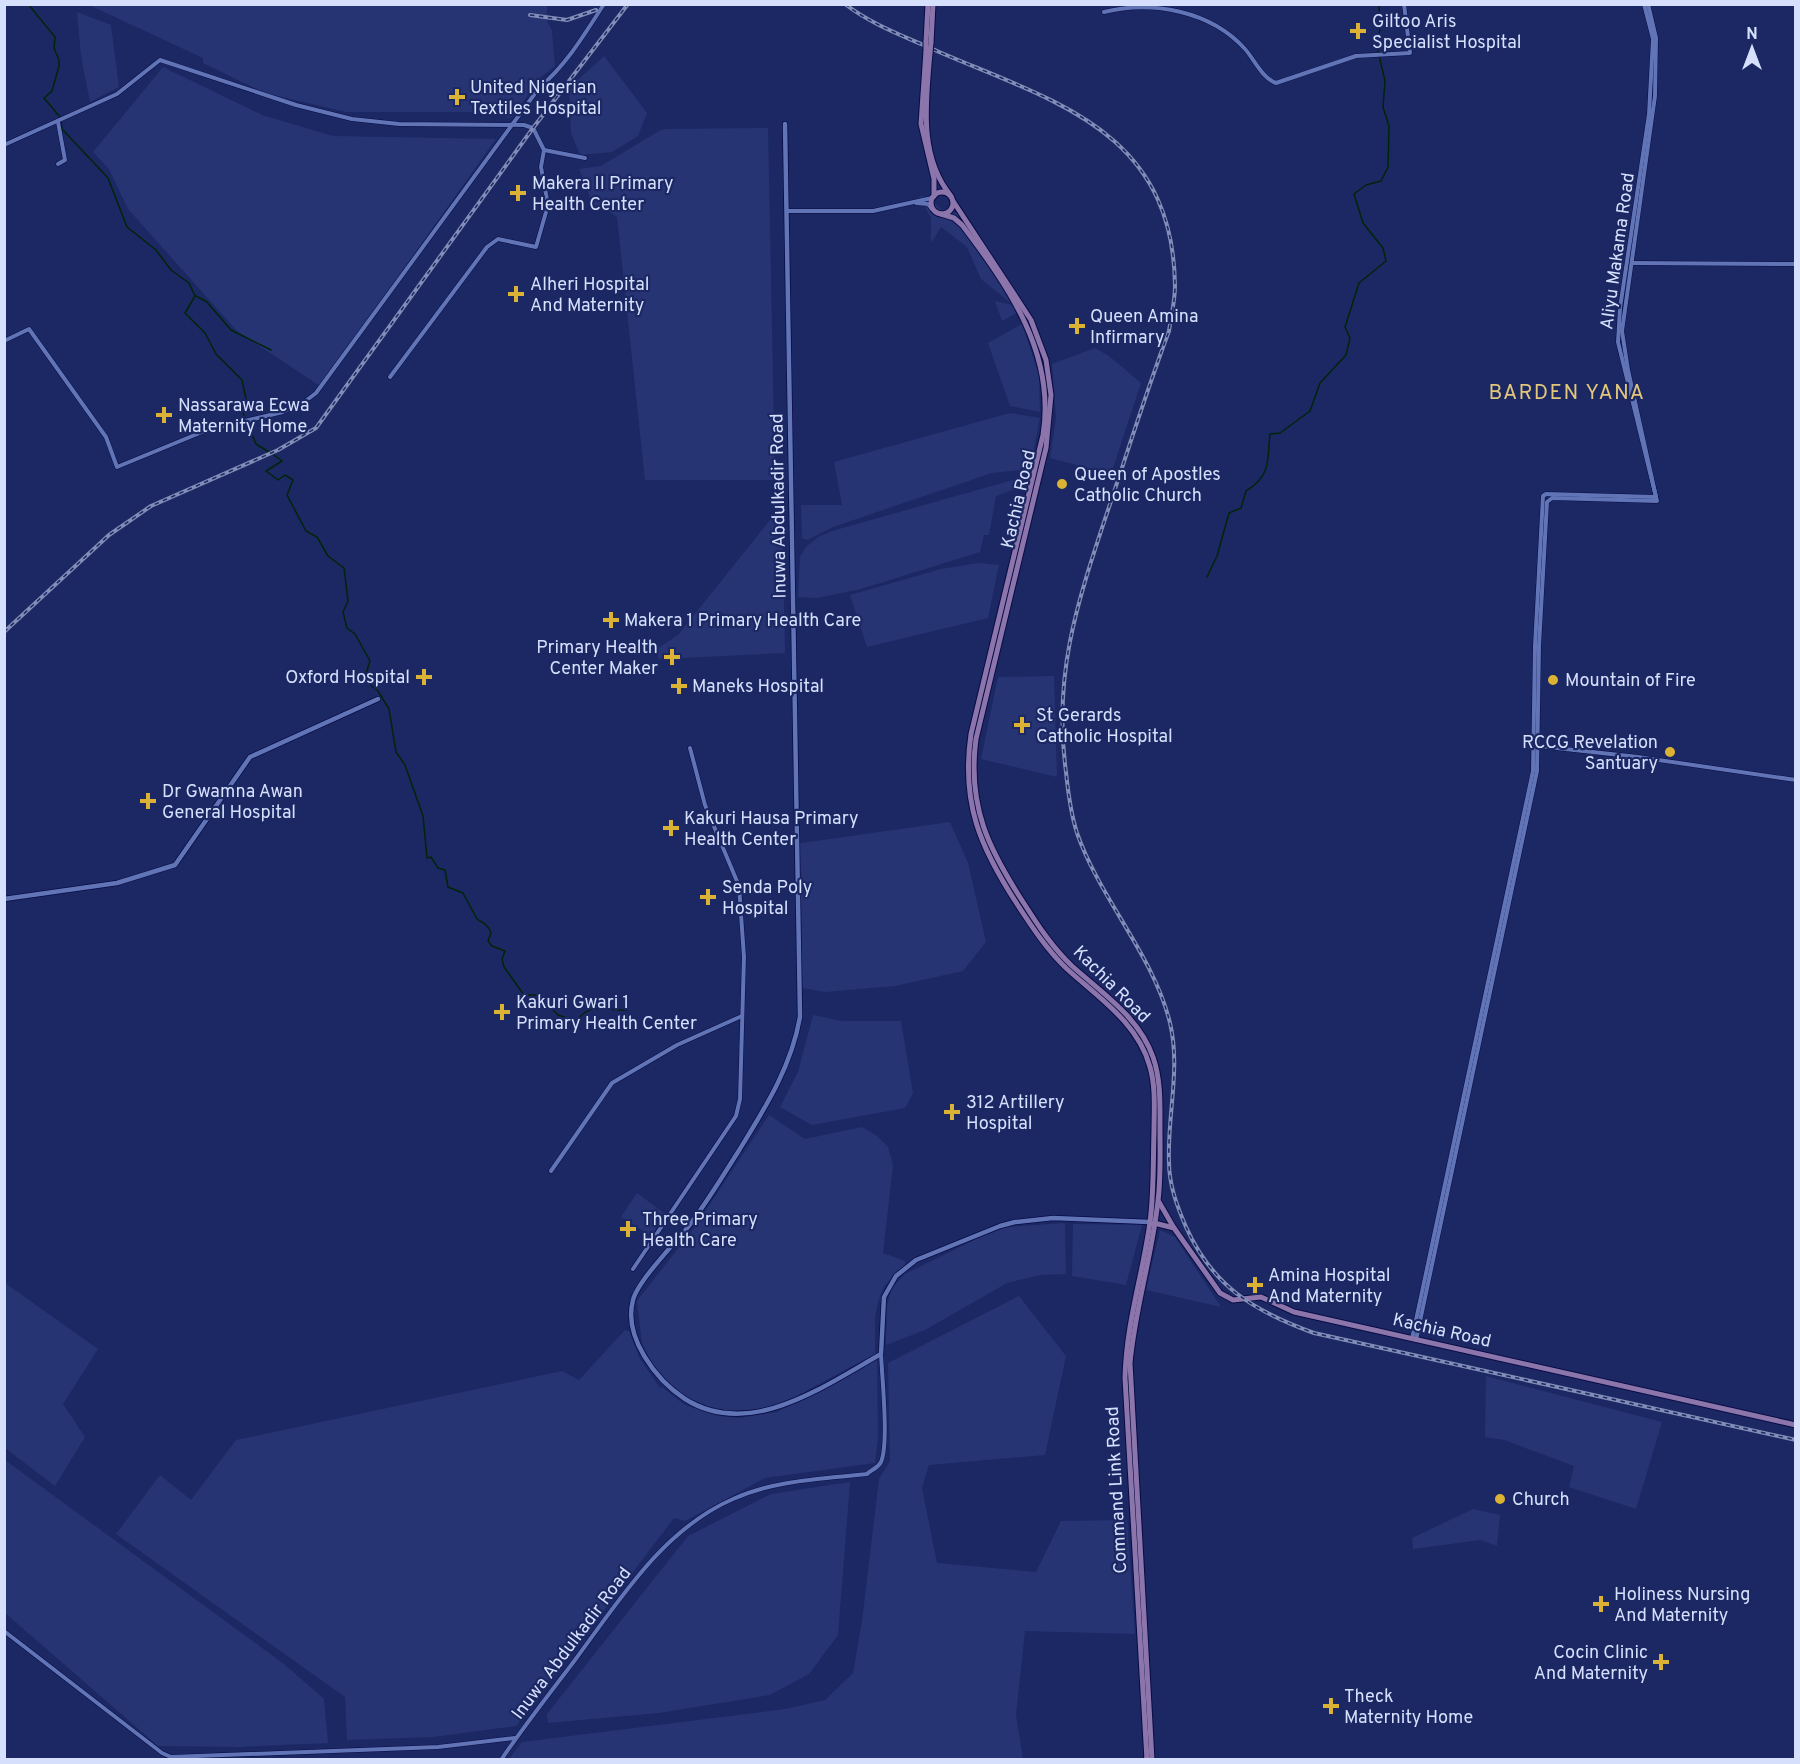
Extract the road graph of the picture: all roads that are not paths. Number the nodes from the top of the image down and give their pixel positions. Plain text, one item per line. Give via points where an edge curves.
1 (604, 4) edge
2 (928, 4) edge
3 (933, 4) edge
4 (1404, 4) edge
5 (1646, 4) edge
6 (1104, 12) dead end
7 (929, 42) junction
8 (928, 52) junction
9 (58, 122) junction
10 (784, 124) dead end
11 (511, 127) junction
12 (4, 145) edge
13 (544, 150) junction
14 (585, 158) dead end
15 (58, 164) dead end
16 (933, 197) junction
17 (952, 199) junction
18 (909, 204) junction
19 (932, 209) junction
20 (787, 211) junction
21 (941, 214) junction
22 (1630, 262) junction
23 (1796, 264) edge
24 (4, 341) edge
25 (390, 376) dead end
26 (378, 699) dead end
27 (1536, 746) junction
28 (690, 748) dead end
29 (1796, 780) edge
30 (4, 899) edge
31 (742, 1016) junction
32 (551, 1172) dead end
33 (1158, 1201) junction
34 (1153, 1222) junction
35 (1174, 1228) junction
36 (633, 1269) dead end
37 (1414, 1340) junction
38 (881, 1354) junction
39 (1796, 1425) edge
40 (4, 1631) edge
41 (516, 1738) junction
42 (1149, 1759) edge
43 (501, 1760) edge

1 - 11 street via 565,64 539,88
2 - 7 main road
3 - 7 main road
4 - 6 street via 1410,53 1356,56 1276,83 1267,79 1235,38 1197,15 1156,5
5 - 22 street, Aliyu Makama Road via 1653,53
7 - 8 main road, bridge
8 - 16 main road via 921,124 934,179
8 - 17 main road, Kachia Road via 928,145 941,183
9 - 11 street via 117,94 160,60 334,116 399,124
9 - 12 street
9 - 15 street via 65,160
10 - 20 main road, Inuwa Abdulkadir Road
11 - 13 street via 533,128
11 - 24 street via 316,393 283,412 207,430 117,467 106,438 29,329
13 - 14 street
13 - 25 street via 541,167 548,205 536,246 498,239 487,246
16 - 17 main road via 942,192
16 - 18 street
16 - 19 main road
17 - 21 main road via 950,211
17 - 33 main road, Kachia Road via 1031,320 1046,360 1051,395 1046,448 978,727 974,764 977,808 994,856 1040,929 1127,1016 1148,1046 1156,1066 1160,1095
18 - 19 street via 925,203
18 - 20 street via 873,211
19 - 21 main road
20 - 38 main road, Inuwa Abdulkadir Road via 800,1017 788,1066 766,1109 690,1225 637,1290 632,1318 638,1341 656,1376 691,1403 727,1414 762,1412 788,1404
21 - 34 main road, Kachia Road via 962,225 1027,324 1041,364 1046,401 1043,435 971,734 968,763 972,809 988,858 1035,932 1062,964 1122,1018 1143,1048 1154,1095
22 - 23 street
22 - 27 street, Aliyu Makama Road via 1620,308 1618,342 1656,499 1543,496
26 - 30 main road via 250,757 175,866 117,883
27 - 29 street
27 - 37 street via 1506,912
28 - 31 street via 705,805 739,886 744,957
31 - 32 street via 677,1045 612,1083
31 - 36 street via 736,1116
33 - 34 main road, Kachia Road
33 - 35 main road
34 - 35 main road
34 - 38 main road, Inuwa Abdulkadir Road via 1053,1218 1015,1222 915,1260 896,1276 884,1297
34 - 42 main road, Command Link Road via 1130,1363
35 - 37 main road, Kachia Road via 1224,1296 1237,1300 1261,1298 1294,1312
37 - 39 main road, Kachia Road
38 - 41 street, Inuwa Abdulkadir Road via 883,1436 878,1467 867,1474 758,1489 732,1499 685,1527 628,1587
40 - 41 street, Inuwa Abdulkadir Road via 97,1705 171,1757 438,1747
41 - 43 street

